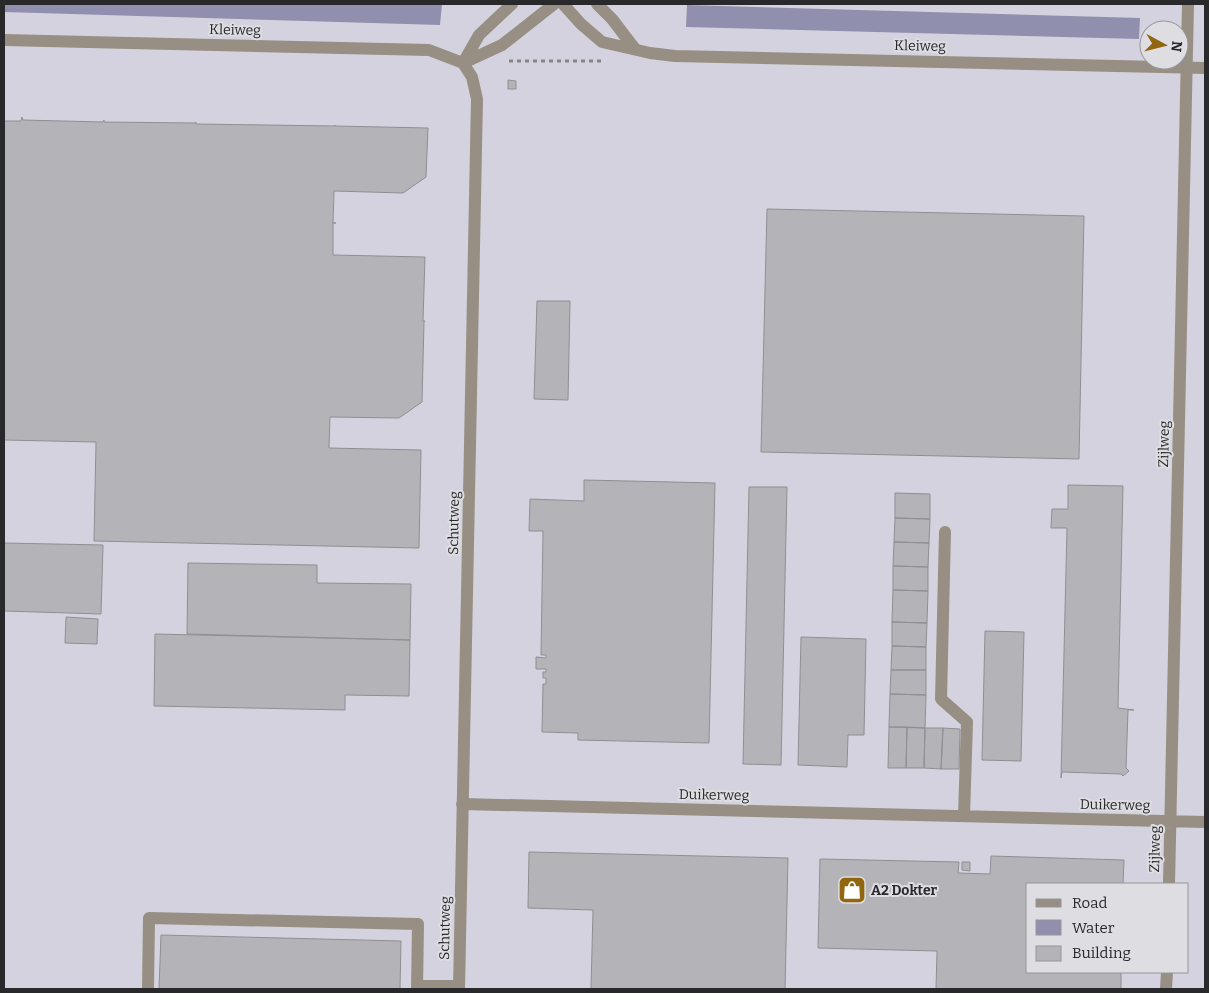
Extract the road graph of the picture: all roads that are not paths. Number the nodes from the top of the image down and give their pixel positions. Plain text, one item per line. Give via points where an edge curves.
1 (512, 4) edge
2 (554, 4) edge
3 (563, 4) edge
4 (596, 4) edge
5 (1188, 4) edge
6 (1188, 20) edge
7 (4, 40) edge
8 (635, 49) junction
9 (463, 63) junction
10 (1139, 67) edge
11 (1189, 68) edge
12 (1205, 68) edge
13 (1187, 70) edge
14 (945, 532) dead end
15 (462, 804) junction
16 (964, 816) junction
17 (1170, 821) junction
18 (1205, 822) edge
19 (1169, 883) edge
20 (1167, 973) edge
21 (417, 988) edge
22 (459, 988) edge
23 (148, 989) edge
24 (1166, 989) edge

1 - 9 street via 479,35
2 - 9 street via 502,45
3 - 8 street, Kleiweg via 602,42
4 - 8 street
5 - 6 street, Zijlweg
7 - 9 street, Kleiweg via 429,50
8 - 10 street, Kleiweg via 675,56
9 - 15 street, Schutweg via 472,77 477,99
11 - 12 street, Kleiweg
13 - 17 street, Zijlweg
14 - 16 street via 941,699 967,722
15 - 16 street, Duikerweg
15 - 22 street, Schutweg
16 - 17 street, Duikerweg
17 - 18 street, Duikerweg
17 - 19 street, Zijlweg
20 - 24 street
21 - 22 street, Schutweg
21 - 23 street, Schutweg via 418,924 149,918

